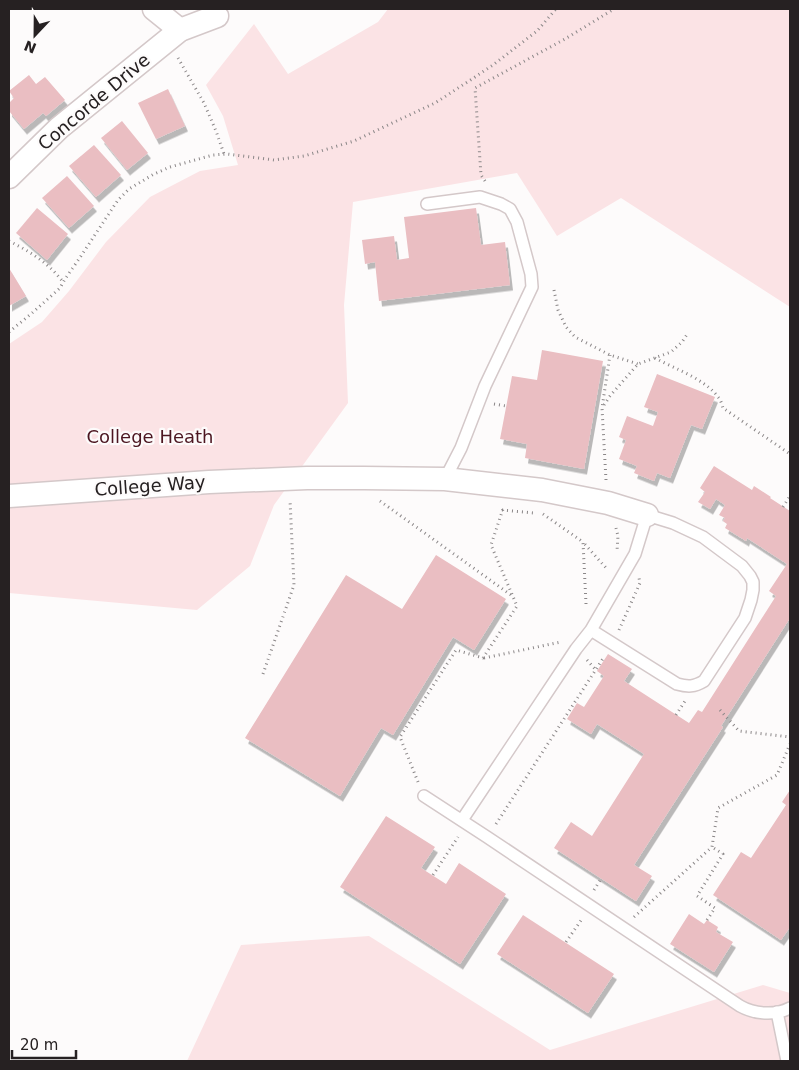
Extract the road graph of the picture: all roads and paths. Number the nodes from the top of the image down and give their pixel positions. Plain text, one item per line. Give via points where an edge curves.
1 (154, 9) edge
2 (556, 9) edge
3 (614, 9) edge
4 (217, 16) dead end
5 (174, 35) junction
6 (224, 154) junction
7 (9, 177) edge
8 (427, 204) dead end
9 (501, 204) junction
10 (9, 241) edge
11 (63, 282) junction
12 (554, 290) dead end
13 (9, 332) edge
14 (688, 333) dead end
15 (610, 355) junction
16 (655, 358) junction
17 (638, 364) junction
18 (602, 408) junction
19 (790, 454) edge
20 (445, 479) junction
21 (290, 487) junction
22 (9, 496) edge
23 (790, 496) edge
24 (376, 497) dead end
25 (505, 502) dead end
26 (783, 507) dead end
27 (502, 510) junction
28 (611, 513) junction
29 (646, 515) junction
30 (583, 542) junction
31 (617, 552) dead end
32 (635, 554) junction
33 (612, 561) dead end
34 (607, 569) junction
35 (603, 576) dead end
36 (513, 596) junction
37 (590, 597) dead end
38 (586, 604) junction
39 (582, 611) dead end
40 (591, 630) junction
41 (613, 644) junction
42 (576, 649) junction
43 (483, 658) junction
44 (263, 674) dead end
45 (720, 710) dead end
46 (790, 736) edge
47 (790, 744) edge
48 (424, 796) joint
49 (464, 822) junction
50 (487, 837) junction
51 (712, 847) junction
52 (433, 876) dead end
53 (591, 906) junction
54 (707, 920) dead end
55 (622, 928) junction
56 (566, 942) dead end
57 (790, 1008) edge
58 (777, 1012) junction
59 (787, 1061) edge

1 - 5 street
2 - 6 path via 537,31 469,81 435,103 354,141 304,156 274,160
3 - 9 path via 475,88 481,175
4 - 5 street, Concorde Drive
5 - 6 path
5 - 7 street, Concorde Drive via 59,128
6 - 11 path via 170,167 129,189 118,200
8 - 9 lane via 480,197
9 - 20 lane via 510,209 517,222 532,287
10 - 11 path via 26,249
11 - 13 path via 50,298
12 - 15 path via 558,310 575,338
14 - 16 path via 671,352
15 - 17 path
15 - 18 path
16 - 17 path
16 - 19 path via 697,379 712,390 723,408
17 - 18 path
18 - 28 path
20 - 21 street, College Way via 364,478
20 - 28 street, College Way via 542,490
21 - 22 street, College Way via 210,482
21 - 44 path via 294,586
23 - 26 path
24 - 36 path
25 - 27 path
27 - 30 path via 544,514
27 - 36 path via 491,545
28 - 29 street, College Way
28 - 31 path via 618,536
29 - 32 lane
29 - 41 lane via 703,537 742,566 753,582 751,600 734,635 704,681 695,686 677,684
30 - 34 path
30 - 38 path
32 - 40 lane
32 - 41 path via 640,583
33 - 34 path
34 - 35 path
36 - 43 path via 517,606
37 - 38 path
38 - 39 path
40 - 41 lane
40 - 42 lane
41 - 50 path
42 - 43 path via 564,641
42 - 49 lane
43 - 48 path via 456,650 400,737
45 - 46 path via 739,731
47 - 51 path via 777,775 718,808
48 - 49 lane
49 - 50 lane
49 - 52 path
50 - 53 lane
51 - 54 path via 723,854 697,896 715,908
51 - 55 path
53 - 55 lane
53 - 56 path
55 - 58 lane via 749,1011
57 - 58 lane
58 - 59 lane

